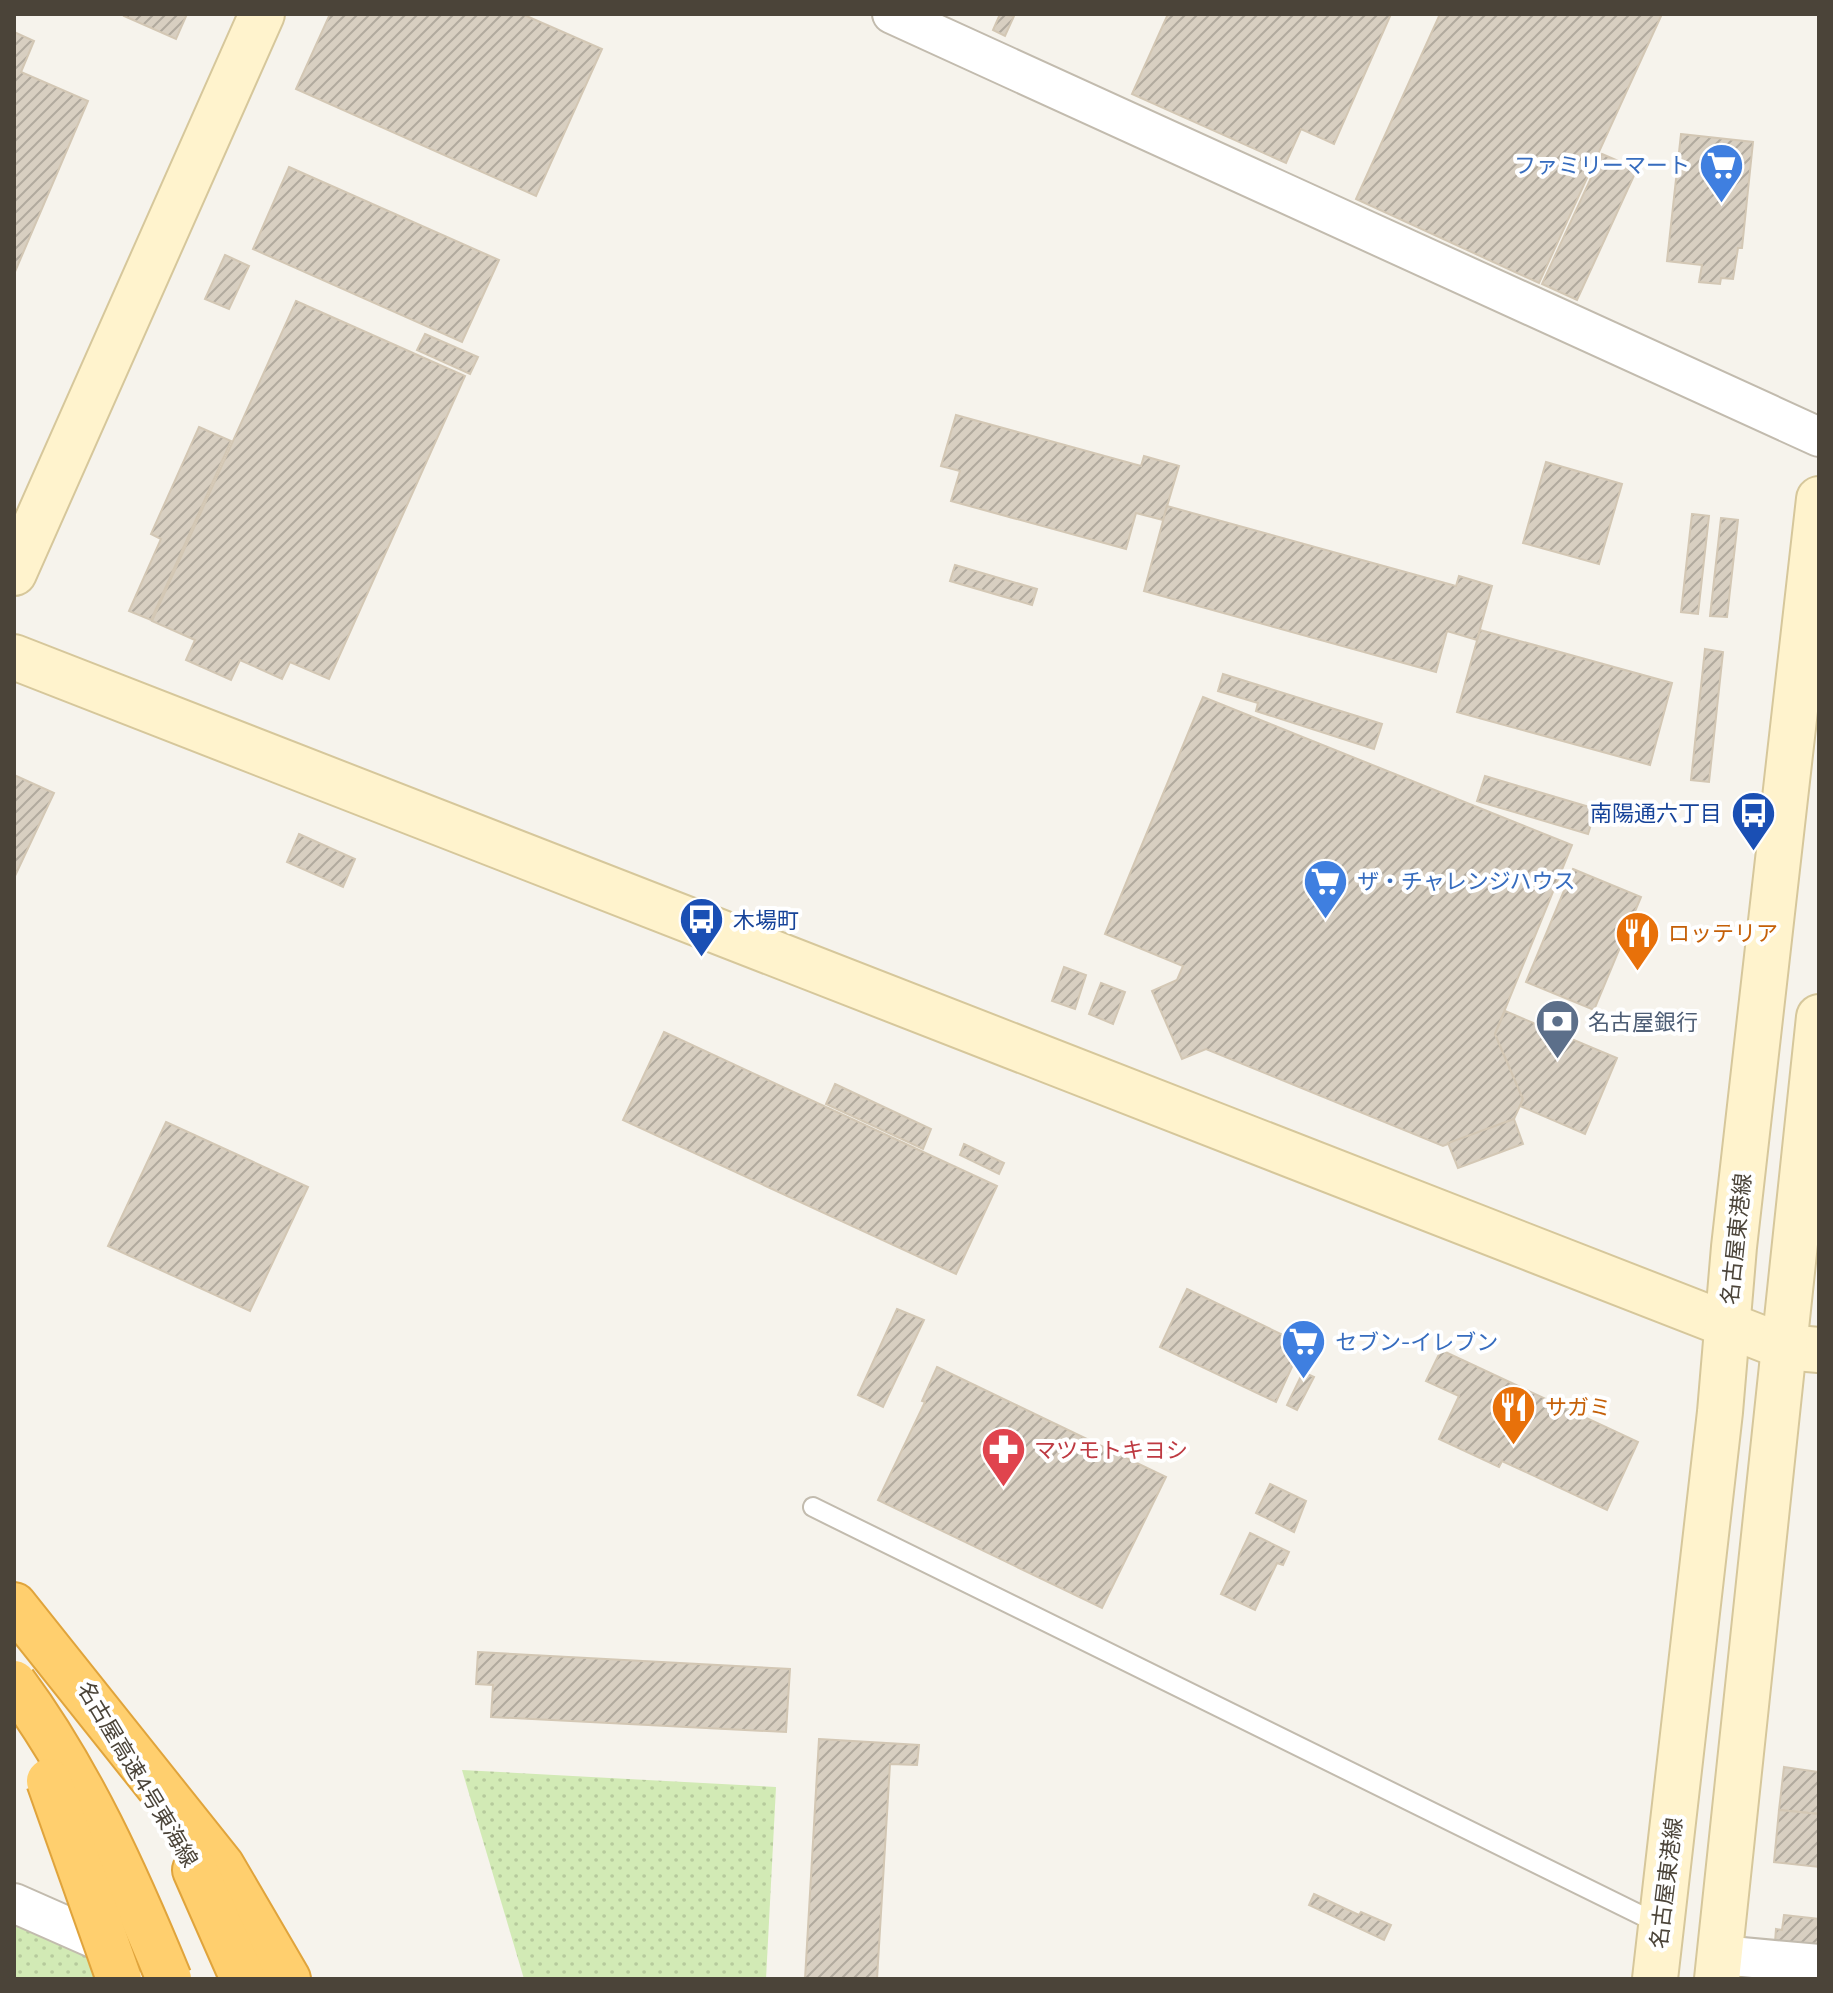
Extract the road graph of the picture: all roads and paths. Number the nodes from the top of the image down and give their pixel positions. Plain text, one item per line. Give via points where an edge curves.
1 (262, 14) edge
2 (892, 14) edge
3 (1819, 437) edge
4 (1819, 499) edge
5 (14, 573) edge
6 (14, 657) edge
7 (1819, 1017) edge
8 (1727, 1325) junction
9 (1802, 1349) edge
10 (813, 1507) dead end
11 (14, 1580) edge
12 (14, 1605) edge
13 (14, 1683) edge
14 (14, 1691) edge
15 (14, 1903) edge
16 (1661, 1925) junction
17 (1819, 1964) edge
18 (1719, 1967) edge
19 (119, 1979) edge
20 (169, 1979) edge
21 (184, 1979) edge
22 (243, 1979) edge
23 (288, 1979) edge
24 (1655, 1979) edge

1 - 5 street
2 - 3 street
4 - 8 street, 名古屋東港線
6 - 8 street
7 - 9 street
8 - 9 street
8 - 16 street, 名古屋東港線
9 - 18 street
10 - 16 lane
11 - 22 highway, 名古屋高速4号東海線 via 153,1795 203,1885
12 - 23 highway via 222,1866
13 - 20 highway, bridge via 75,1780
14 - 19 highway, bridge
15 - 21 street
16 - 24 street, 名古屋東港線
17 - 18 street

